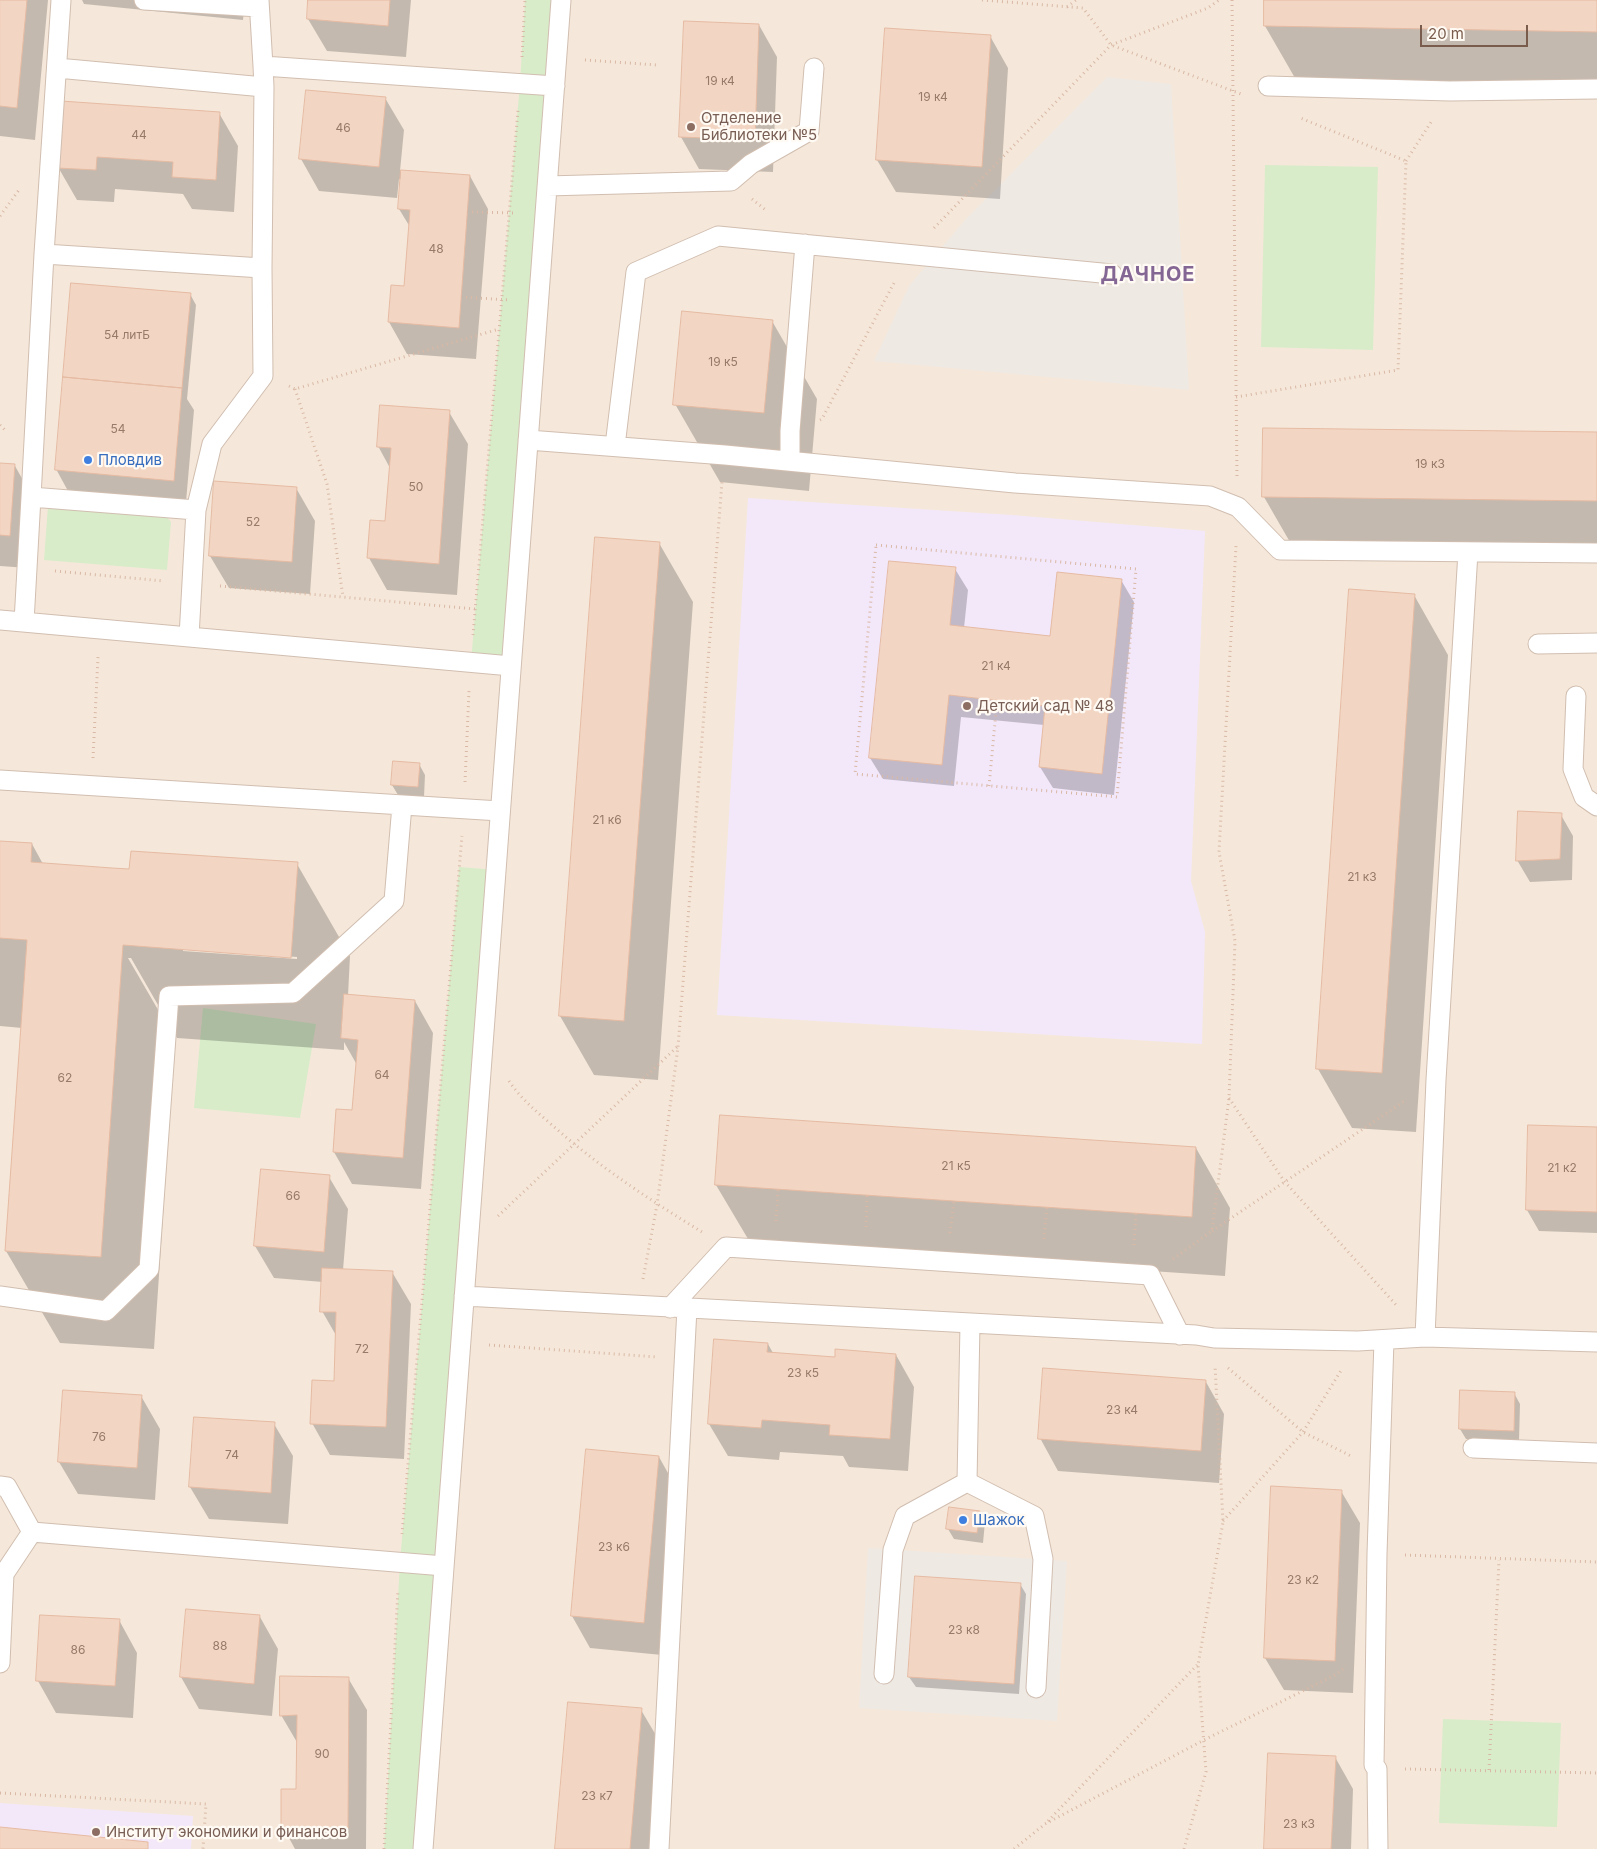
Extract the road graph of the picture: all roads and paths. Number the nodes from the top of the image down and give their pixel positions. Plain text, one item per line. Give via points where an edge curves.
1 (61, 0) edge
2 (144, 0) edge
3 (525, 0) edge
4 (561, 0) edge
5 (982, 0) edge
6 (1068, 0) edge
7 (1076, 0) edge
8 (1219, 0) edge
9 (1232, 0) edge
10 (259, 4) edge
11 (1067, 7) junction
12 (1112, 45) junction
13 (557, 57) junction
14 (657, 65) dead end
15 (263, 66) junction
16 (57, 68) junction
17 (814, 68) dead end
18 (520, 83) junction
19 (555, 86) junction
20 (1268, 86) dead end
21 (264, 87) junction
22 (1597, 89) edge
23 (1235, 91) junction
24 (1244, 95) dead end
25 (1437, 112) dead end
26 (1289, 113) dead end
27 (1406, 161) junction
28 (547, 186) junction
29 (467, 212) dead end
30 (509, 213) junction
31 (545, 214) junction
32 (805, 244) junction
33 (44, 254) junction
34 (908, 254) junction
35 (262, 268) junction
36 (1112, 274) dead end
37 (461, 297) dead end
38 (502, 299) junction
39 (539, 301) junction
40 (499, 329) junction
41 (263, 376) junction
42 (295, 389) junction
43 (1236, 397) junction
44 (790, 431) junction
45 (528, 440) junction
46 (615, 446) junction
47 (790, 461) junction
48 (723, 473) dead end
49 (31, 497) junction
50 (1238, 508) junction
51 (196, 510) junction
52 (1468, 552) junction
53 (1597, 553) edge
54 (27, 568) junction
55 (192, 583) junction
56 (343, 596) junction
57 (475, 609) junction
58 (0, 620) edge
59 (24, 622) junction
60 (100, 629) junction
61 (189, 637) junction
62 (1597, 643) edge
63 (1538, 644) dead end
64 (470, 662) junction
65 (511, 666) junction
66 (1576, 696) dead end
67 (997, 701) dead end
68 (0, 780) edge
69 (91, 785) junction
70 (989, 786) junction
71 (402, 805) junction
72 (1597, 806) edge
73 (464, 809) junction
74 (500, 811) junction
75 (483, 1044) junction
76 (678, 1047) junction
77 (1436, 1080) junction
78 (1229, 1098) junction
79 (575, 1145) junction
80 (1284, 1181) junction
81 (657, 1204) junction
82 (498, 1217) dead end
83 (1212, 1231) junction
84 (726, 1247) junction
85 (1150, 1275) junction
86 (642, 1281) dead end
87 (0, 1296) edge
88 (464, 1296) junction
89 (679, 1308) junction
90 (970, 1324) junction
91 (1180, 1335) junction
92 (1425, 1337) junction
93 (1384, 1340) junction
94 (1358, 1341) junction
95 (1597, 1342) edge
96 (1214, 1347) junction
97 (1303, 1432) junction
98 (1473, 1448) dead end
99 (1597, 1453) edge
100 (1381, 1471) junction
101 (967, 1482) junction
102 (0, 1486) edge
103 (1223, 1522) junction
104 (32, 1532) junction
105 (1377, 1554) junction
106 (1499, 1560) junction
107 (400, 1562) junction
108 (1597, 1562) edge
109 (444, 1566) junction
110 (2, 1573) edge
111 (1376, 1638) junction
112 (0, 1664) edge
113 (1198, 1665) junction
114 (884, 1674) dead end
115 (1036, 1688) dead end
116 (1204, 1740) junction
117 (1377, 1768) junction
118 (1489, 1770) junction
119 (1597, 1773) edge
120 (0, 1793) edge
121 (1045, 1824) junction
122 (203, 1849) edge
123 (384, 1849) edge
124 (423, 1849) edge
125 (659, 1849) edge
126 (1014, 1849) edge
127 (1184, 1849) edge
128 (1378, 1849) edge

1 - 16 lane
2 - 10 lane
3 - 18 path
4 - 13 lane
5 - 11 path
6 - 11 path
7 - 11 path
8 - 12 path via 1208,8
9 - 23 path
10 - 15 lane
11 - 12 path via 1083,8
12 - 23 path
12 - 34 path
13 - 14 path
13 - 19 lane
15 - 18 lane
15 - 21 lane
16 - 21 lane
16 - 33 lane
17 - 28 lane via 809,131 751,164 731,180
18 - 19 lane
18 - 30 path
19 - 28 lane
20 - 22 lane via 1450,92
21 - 35 lane
23 - 24 path
23 - 43 path
25 - 27 path
26 - 27 path
27 - 43 path via 1398,370
28 - 31 lane
29 - 30 path
30 - 31 path
30 - 38 path
31 - 39 lane
32 - 34 lane
32 - 44 lane
32 - 46 lane via 718,236 636,272
33 - 35 lane
33 - 49 lane
34 - 36 lane
34 - 44 path via 822,419
35 - 41 lane
37 - 38 path
38 - 39 path
38 - 40 path
39 - 45 lane
40 - 42 path
40 - 57 path
41 - 42 path
41 - 51 lane via 212,444
42 - 56 path via 328,484
43 - 50 path
44 - 47 lane
45 - 46 lane
45 - 65 lane
46 - 47 lane
47 - 50 lane via 1015,483 1210,496
48 - 76 path
49 - 51 lane
49 - 54 lane
50 - 52 lane via 1280,550
50 - 78 path via 1219,852 1235,941
51 - 55 lane
52 - 53 lane
52 - 77 lane
54 - 55 path
54 - 59 lane
55 - 56 path
55 - 61 lane
56 - 57 path
57 - 64 path
58 - 59 lane
59 - 60 lane
60 - 61 lane
60 - 69 path
61 - 64 lane
62 - 63 lane
64 - 65 lane
64 - 73 path
65 - 74 lane
66 - 72 lane via 1573,769 1584,797
67 - 70 path
68 - 69 lane
69 - 71 lane
70 - 70 path via 856,774 876,545 1136,569 1116,798
71 - 73 lane
71 - 87 lane via 394,901 293,993 169,996 149,1269 106,1311
73 - 74 lane
73 - 107 path
74 - 75 lane
75 - 79 path via 520,1097
75 - 88 lane
76 - 79 path
76 - 81 path
77 - 80 path
77 - 92 lane
78 - 80 path
78 - 83 path
79 - 81 path
79 - 82 path
80 - 83 path
80 - 92 path
81 - 84 path
81 - 86 path
83 - 85 path
84 - 85 lane
84 - 89 lane
85 - 91 lane
88 - 89 lane
88 - 109 lane
89 - 90 lane
89 - 125 lane
90 - 91 lane
90 - 101 lane
91 - 96 lane
92 - 93 lane
92 - 95 lane
93 - 94 lane
93 - 100 lane
94 - 96 lane
94 - 97 path
96 - 97 path
96 - 103 path
97 - 100 path
97 - 103 path
98 - 99 lane
100 - 105 lane
101 - 114 lane via 905,1516 893,1550
101 - 115 lane via 1034,1516 1043,1559
102 - 104 lane via 7,1487
103 - 113 path
104 - 107 lane
104 - 110 lane
105 - 106 path
105 - 111 lane
106 - 108 path
106 - 118 path
107 - 109 lane
107 - 123 path
109 - 124 lane
110 - 112 lane
111 - 116 path via 1337,1674
111 - 117 lane via 1374,1765
113 - 116 path
113 - 121 path
116 - 121 path
116 - 127 path via 1206,1772
117 - 118 path
117 - 128 lane
118 - 119 path
120 - 122 path via 206,1804
121 - 126 path

